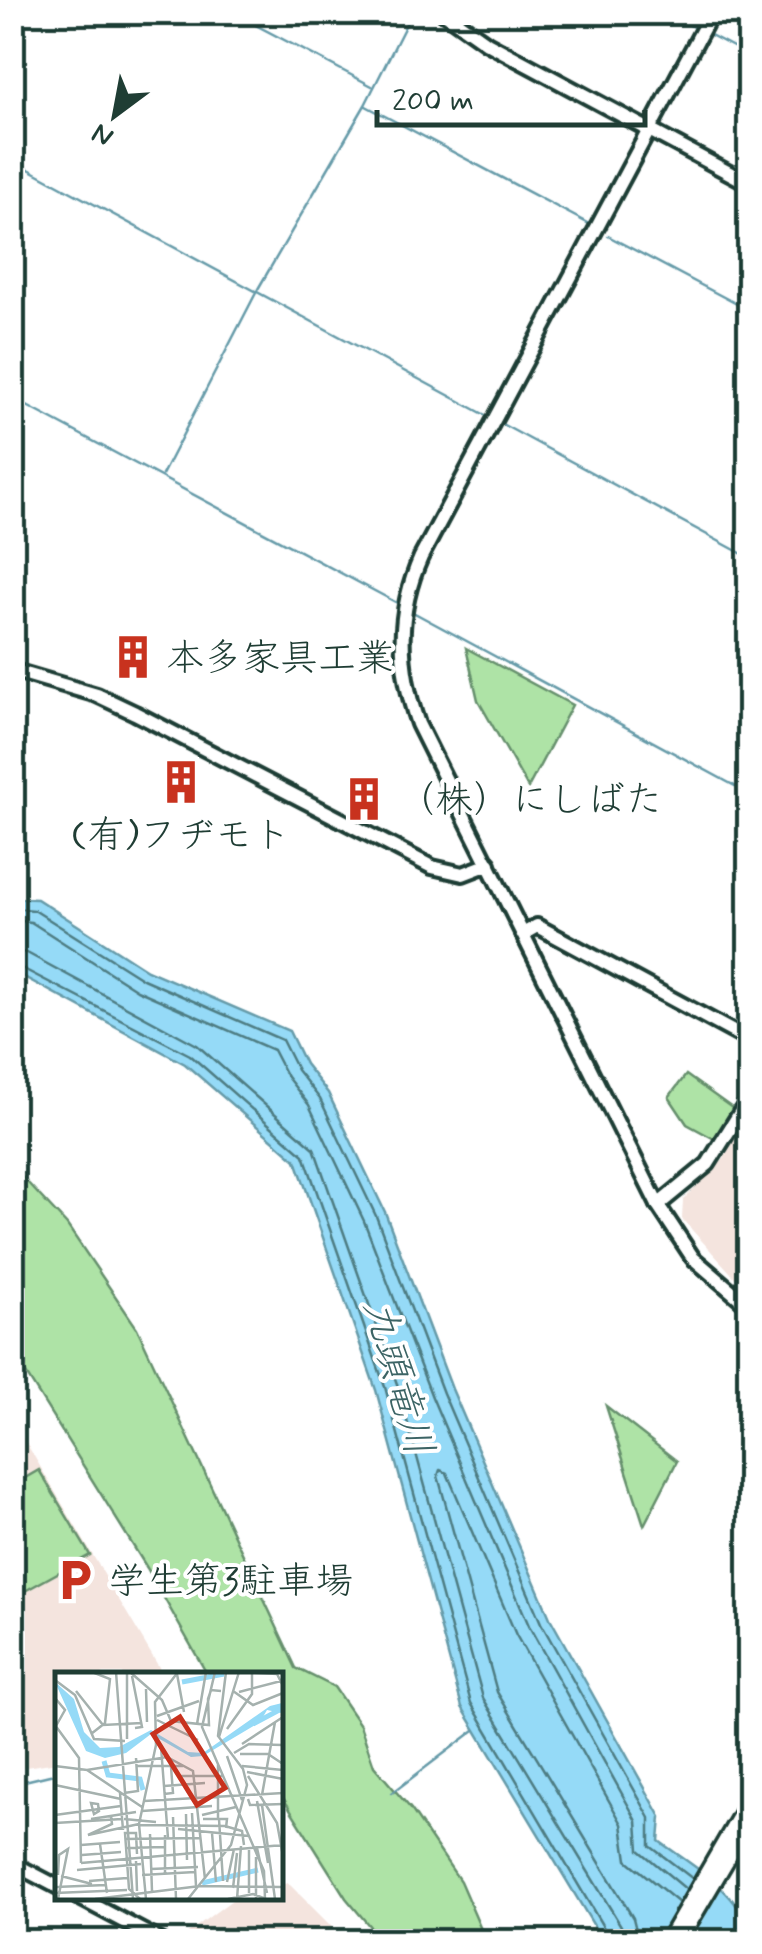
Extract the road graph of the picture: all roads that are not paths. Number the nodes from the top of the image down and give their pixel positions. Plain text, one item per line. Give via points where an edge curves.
1 (443, 12) edge
2 (712, 12) edge
3 (649, 130) junction
4 (750, 184) edge
5 (12, 670) edge
6 (488, 864) junction
7 (523, 934) junction
8 (750, 1041) edge
9 (750, 1097) edge
10 (658, 1204) junction
11 (750, 1307) edge
12 (750, 1798) edge
13 (750, 1820) edge
14 (12, 1863) edge
15 (55, 1885) edge
16 (82, 1899) edge
17 (162, 1942) edge
18 (667, 1942) edge
19 (678, 1942) edge

1 - 3 street via 487,43
2 - 3 street
3 - 4 street
3 - 6 street via 408,586 403,683
5 - 6 street via 97,695 432,867 463,874
6 - 7 street
7 - 8 street via 537,926
7 - 10 street
9 - 10 street via 708,1164
10 - 11 street via 694,1258
12 - 18 main road
13 - 19 main road
14 - 15 street
16 - 17 street

